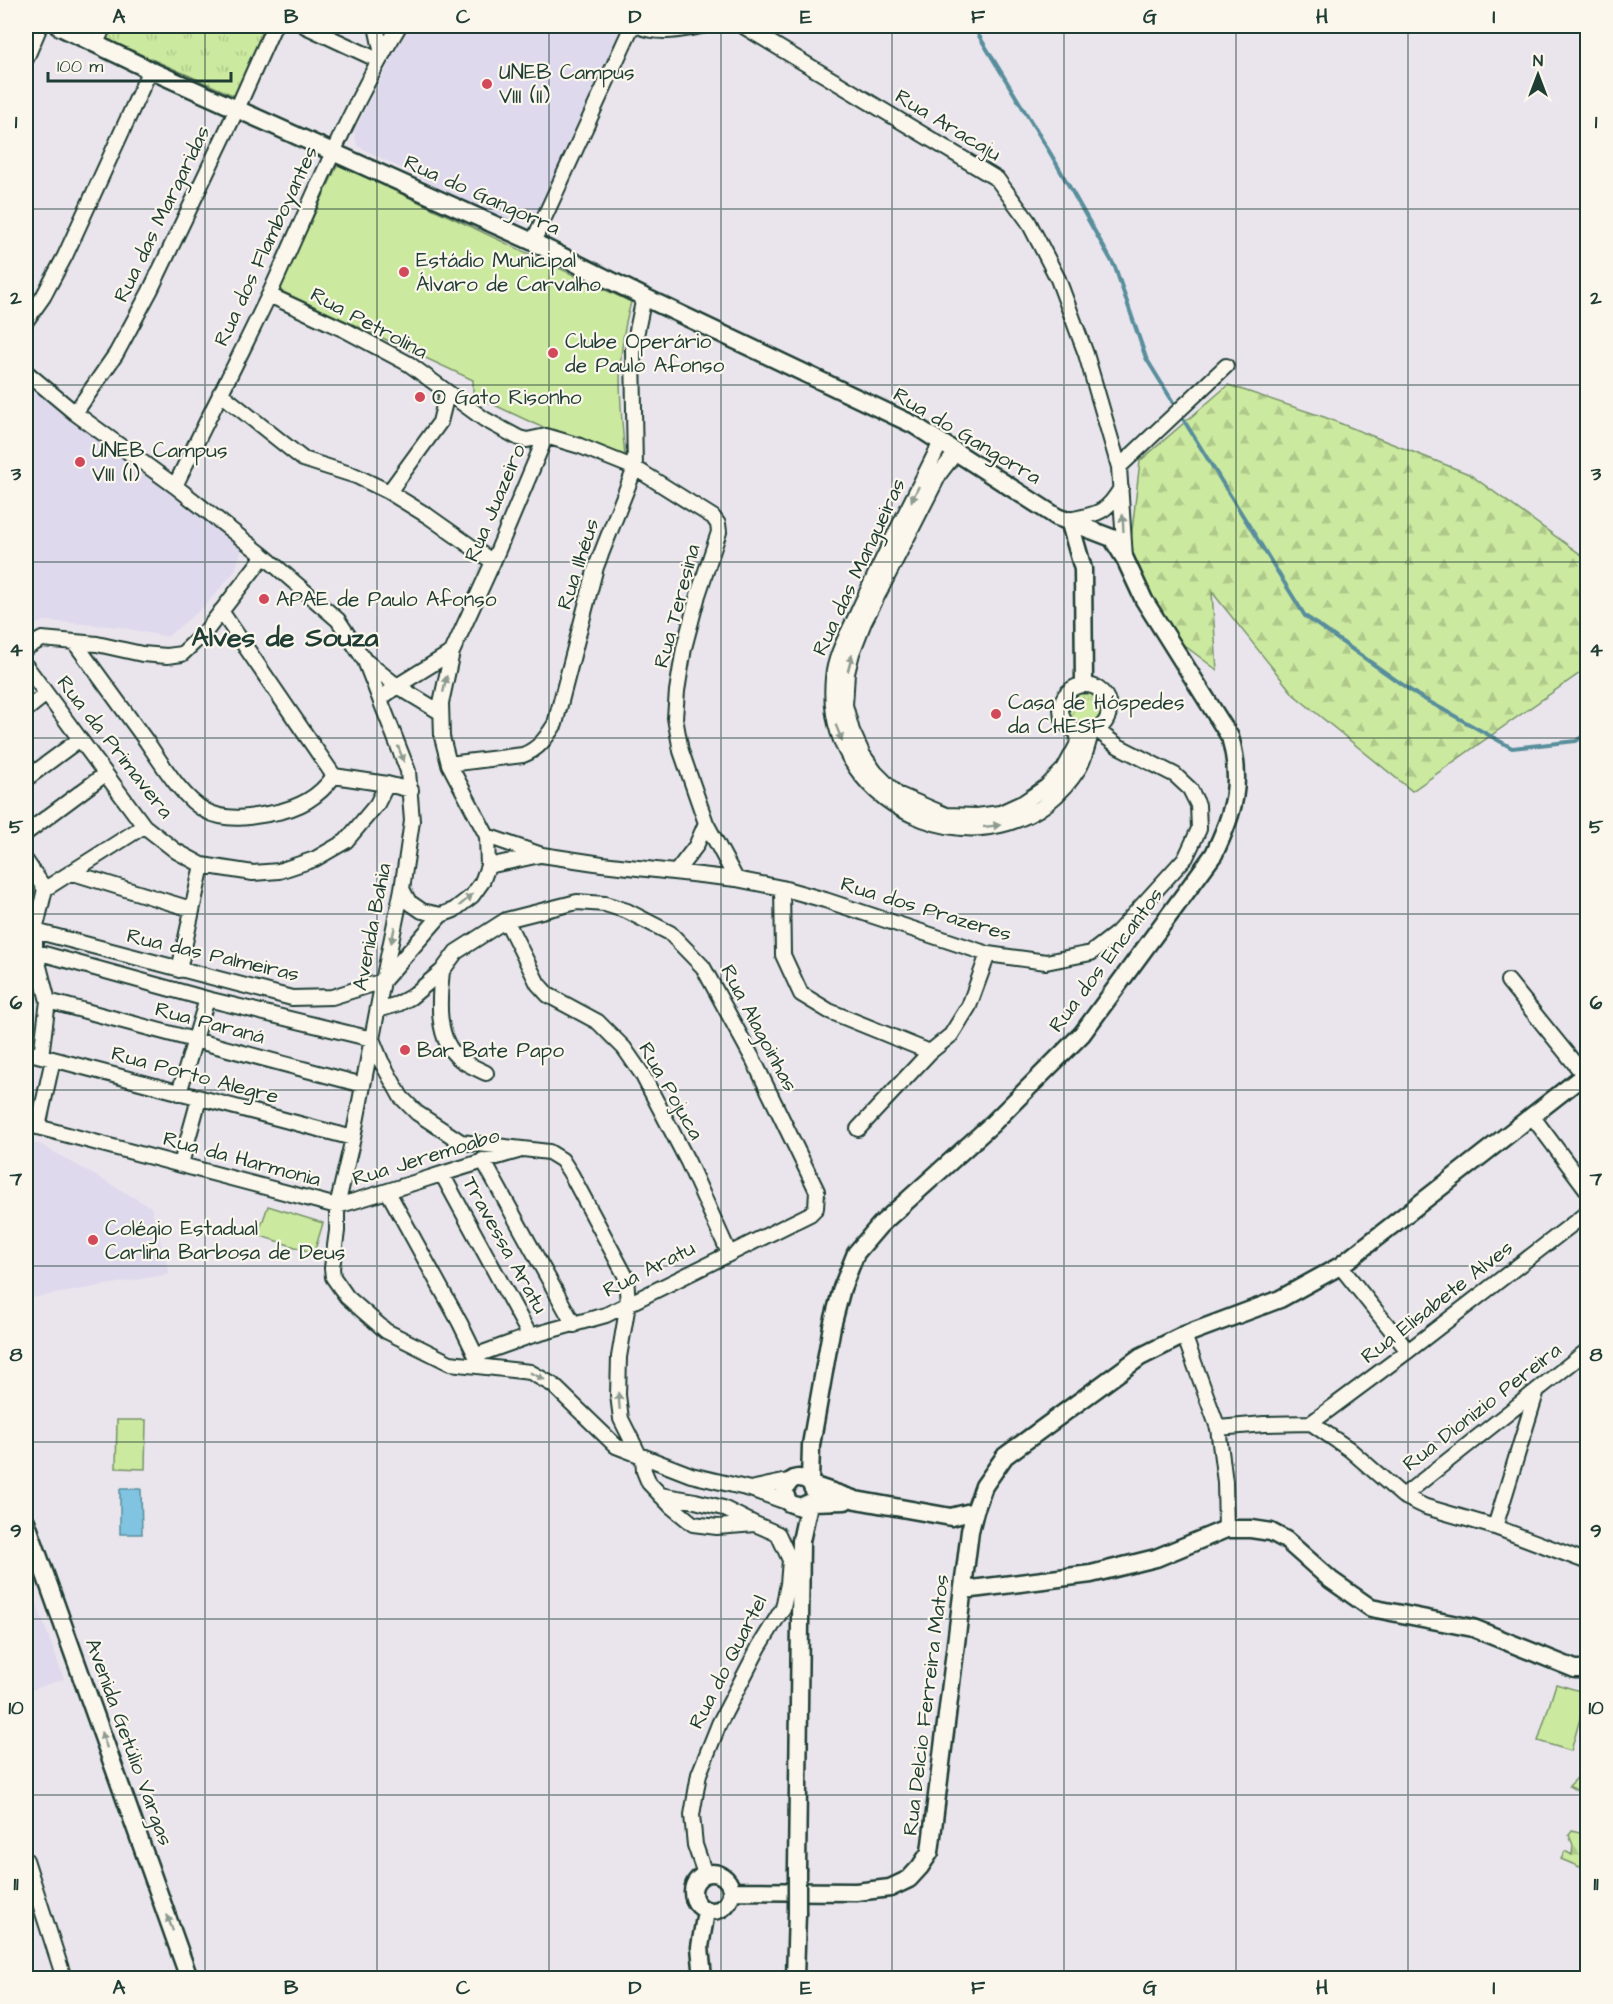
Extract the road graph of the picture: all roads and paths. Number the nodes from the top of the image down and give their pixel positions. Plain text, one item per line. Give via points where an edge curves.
1 (40, 26) edge
2 (58, 26) edge
3 (104, 26) edge
4 (274, 26) edge
5 (305, 26) edge
6 (376, 26) edge
7 (399, 26) edge
8 (632, 26) edge
9 (638, 26) edge
10 (702, 26) edge
11 (743, 26) edge
12 (96, 43) junction
13 (380, 57) junction
14 (26, 59) edge
15 (150, 70) junction
16 (237, 109) junction
17 (333, 153) junction
18 (533, 242) junction
19 (269, 295) junction
20 (644, 297) junction
21 (26, 321) edge
22 (1226, 366) dead end
23 (26, 372) edge
24 (220, 393) junction
25 (447, 394) junction
26 (75, 413) junction
27 (546, 436) junction
28 (941, 442) junction
29 (957, 451) junction
30 (1119, 467) junction
31 (634, 468) junction
32 (175, 486) junction
33 (1121, 488) junction
34 (389, 492) junction
35 (1069, 520) junction
36 (717, 540) joint
37 (264, 556) junction
38 (1125, 559) junction
39 (493, 562) junction
40 (872, 597) junction
41 (221, 611) junction
42 (75, 643) junction
43 (26, 648) edge
44 (452, 652) junction
45 (365, 661) junction
46 (26, 666) edge
47 (1084, 684) junction
48 (397, 686) junction
49 (46, 694) junction
50 (380, 699) junction
51 (26, 710) edge
52 (440, 712) junction
53 (1089, 732) junction
54 (80, 740) junction
55 (449, 764) junction
56 (104, 774) junction
57 (334, 776) junction
58 (26, 779) edge
59 (387, 784) junction
60 (411, 790) junction
61 (706, 823) junction
62 (144, 826) junction
63 (26, 833) edge
64 (487, 836) junction
65 (542, 855) junction
66 (26, 861) edge
67 (202, 865) junction
68 (488, 866) junction
69 (676, 872) junction
70 (73, 873) junction
71 (736, 879) junction
72 (782, 888) junction
73 (45, 889) junction
74 (402, 889) junction
75 (190, 909) junction
76 (441, 915) junction
77 (506, 920) junction
78 (32, 927) edge
79 (30, 950) edge
80 (987, 954) junction
81 (178, 970) junction
82 (442, 971) junction
83 (382, 981) junction
84 (1509, 981) dead end
85 (207, 999) junction
86 (48, 1001) junction
87 (378, 1010) junction
88 (193, 1040) junction
89 (372, 1040) junction
90 (26, 1052) edge
91 (930, 1052) junction
92 (47, 1058) junction
93 (486, 1073) dead end
94 (1586, 1074) edge
95 (363, 1085) junction
96 (179, 1093) junction
97 (199, 1099) junction
98 (1532, 1116) junction
99 (32, 1125) edge
100 (858, 1129) dead end
101 (353, 1138) junction
102 (461, 1142) junction
103 (528, 1148) junction
104 (483, 1160) junction
105 (180, 1164) junction
106 (460, 1168) junction
107 (442, 1174) junction
108 (817, 1191) joint
109 (1587, 1191) edge
110 (388, 1192) junction
111 (337, 1206) junction
112 (1587, 1212) edge
113 (729, 1253) junction
114 (1340, 1266) junction
115 (628, 1304) junction
116 (574, 1325) junction
117 (1185, 1335) junction
118 (530, 1336) junction
119 (1587, 1350) edge
120 (1408, 1351) junction
121 (478, 1360) junction
122 (1537, 1390) junction
123 (1311, 1423) junction
124 (1218, 1428) junction
125 (811, 1445) junction
126 (641, 1457) junction
127 (790, 1480) junction
128 (750, 1489) junction
129 (811, 1493) junction
130 (660, 1495) junction
131 (1403, 1496) junction
132 (790, 1504) junction
133 (975, 1511) junction
134 (951, 1517) junction
135 (26, 1521) edge
136 (755, 1524) junction
137 (1495, 1527) junction
138 (1227, 1529) junction
139 (970, 1531) junction
140 (801, 1541) junction
141 (1587, 1562) edge
142 (964, 1590) junction
143 (1587, 1669) edge
144 (26, 1860) edge
145 (705, 1874) junction
146 (732, 1891) junction
147 (706, 1911) junction
148 (64, 1978) edge
149 (189, 1978) edge
150 (703, 1978) edge
151 (795, 1978) edge

1 - 14 street
2 - 12 street, Rua do Gangorra
3 - 12 street
4 - 16 street, Rua das Margaridas
5 - 13 street
6 - 13 street
7 - 13 street, Rua dos Flamboyantes
8 - 18 street
9 - 10 street via 670,32
11 - 30 street, Rua Aracaju via 997,179 1028,221 1058,279 1086,354
12 - 15 street, Rua do Gangorra
13 - 17 street, Rua dos Flamboyantes
15 - 16 street, Rua do Gangorra
15 - 21 street via 65,256
16 - 17 street, Rua do Gangorra
16 - 26 street, Rua das Margaridas via 150,291 116,354
17 - 18 street, Rua do Gangorra
17 - 19 street, Rua dos Flamboyantes
18 - 20 street, Rua do Gangorra
19 - 24 street, Rua dos Flamboyantes
19 - 25 street, Rua Petrolina via 409,364
20 - 28 street, Rua do Gangorra via 914,425
20 - 31 street, Rua Ilhéus via 633,350
22 - 30 street
23 - 26 street, Avenida Bahia
24 - 32 street, Rua dos Flamboyantes
24 - 34 street via 303,459 356,476
25 - 27 street, Rua Petrolina via 519,438
25 - 34 street via 440,422
26 - 32 street, Avenida Bahia
27 - 31 street, Rua Petrolina
27 - 39 street, Rua Juazeiro
28 - 29 street, Rua do Gangorra
28 -> 40 street, Rua das Mangueiras
29 - 35 street, Rua do Gangorra via 1057,517
29 - 40 street, Rua das Mangueiras via 940,472
30 - 33 street, Rua Aracaju
31 - 36 street, Rua Petrolina via 713,518 718,524
31 - 55 street, Rua Ilhéus via 596,567 555,724 534,751
32 - 37 street, Avenida Bahia
33 - 35 street via 1106,510
38 -> 33 street, Rua Aracaju
34 - 39 street
35 - 38 street, Rua dos Encantos via 1112,538
35 - 47 street via 1083,569
36 - 61 street, Rua Teresina via 698,595 676,690 675,718 681,752
37 - 41 street
37 - 45 street, Avenida Bahia via 338,621
38 - 125 street, Rua dos Encantos via 1144,600 1230,737 1237,788 1228,824 1214,854 1082,1034 991,1125 880,1225 856,1253 832,1326
39 - 44 street, Rua Juazeiro
40 - 53 street, Rua das Mangueiras via 837,660 833,678 839,705 836,724 867,783 893,798 903,812 976,827 1003,824 1030,813 1080,766
41 - 42 street via 182,654 141,654
41 - 57 street
42 - 43 street via 42,639
42 - 57 street via 181,789 206,811 245,818 290,810 310,801
44 - 48 street
52 -> 44 street, Rua Juazeiro
45 - 48 street, Avenida Bahia
45 - 50 street, Avenida Bahia
46 - 49 street, Rua da Primavera
47 - 53 street via 1100,689 1110,702 1109,719
47 - 53 street via 1067,692 1060,709 1067,726
48 - 50 street
48 - 52 street, Avenida Bahia
49 - 51 street
49 - 54 street, Rua da Primavera
50 -> 60 street, Avenida Bahia via 408,771
52 - 55 street, Rua Juazeiro
53 - 80 street, Rua dos Prazeres via 1175,775 1190,789 1198,805 1199,829 1186,857 1117,933 1091,953 1046,962
54 - 56 street, Rua da Primavera
54 - 58 street
55 - 64 street, Rua Juazeiro
56 - 62 street, Rua da Primavera
56 - 63 street
57 - 59 street
59 - 60 street
59 - 67 street, Rua da Primavera via 377,804 346,841 315,859 279,871 253,873
60 - 74 street, Avenida Bahia via 412,821
61 - 69 street via 696,846
61 - 71 street, Rua Teresina
62 - 67 street, Rua da Primavera
62 - 70 street
64 - 65 street, Rua dos Prazeres
64 - 68 street
65 - 68 street, Rua dos Prazeres
65 - 69 street, Rua dos Prazeres
66 - 73 street
67 - 75 street
76 -> 68 street via 472,896
69 - 71 street, Rua dos Prazeres
70 - 73 street
70 - 75 street
71 - 72 street, Rua dos Prazeres
72 - 80 street, Rua dos Prazeres
72 - 91 street via 783,955 801,994 829,1011
73 - 78 street
74 - 76 street via 409,902 422,911
74 -> 83 street, Avenida Bahia
75 - 81 street
76 - 83 street
77 - 82 street, Rua Alagoinhas via 456,952
77 - 108 street, Rua Alagoinhas via 578,902 605,904 670,933 703,967
77 - 113 street, Rua Pojuca via 538,984 548,995 598,1022 624,1048 642,1074
78 - 79 street
78 - 81 street, Rua das Palmeiras
79 - 85 street, Rua das Palmeiras
79 - 86 street
80 - 91 street via 969,1006 951,1035
81 - 83 street, Rua das Palmeiras via 292,998 332,997
82 - 87 street, Rua Alagoinhas via 411,997
82 - 93 street via 442,1034 459,1059
83 - 87 street, Avenida Bahia
84 - 94 street
85 - 88 street
85 - 89 street, Rua das Palmeiras
86 - 88 street, Rua Paraná
86 - 92 street
87 - 89 street, Avenida Bahia
88 - 95 street, Rua Paraná
88 - 96 street
89 - 95 street, Avenida Bahia
89 - 102 street via 401,1097 417,1113
90 - 92 street, Rua Porto Alegre
91 - 100 street
92 - 96 street, Rua Porto Alegre
92 - 99 street
94 - 98 street, Rua Delcio Ferreira Matos
95 - 101 street, Avenida Bahia
96 - 97 street, Rua Porto Alegre
97 - 101 street, Rua Porto Alegre
97 - 105 street
98 - 109 street
98 - 114 street, Rua Delcio Ferreira Matos
99 - 105 street, Rua da Harmonia
101 - 111 street, Avenida Bahia
102 - 103 street
102 - 106 street via 465,1156
103 - 104 street, Rua Jeremoabo
103 - 115 street via 549,1152 562,1160 572,1174 626,1278
104 - 106 street, Rua Jeremoabo
104 - 116 street
105 - 111 street, Rua da Harmonia
106 - 107 street, Rua Jeremoabo
107 - 110 street, Rua Jeremoabo
107 - 118 street, Travessa Aratu
108 - 113 street, Rua Aratu via 816,1208 810,1214
110 - 111 street, Rua Jeremoabo
110 - 121 street
111 - 121 street, Rua da Harmonia via 332,1268 333,1277 347,1297 386,1331 450,1363
112 - 120 street, Rua Elisabete Alves
113 - 115 street, Rua Aratu
114 - 117 street, Rua Delcio Ferreira Matos via 1280,1299
114 - 120 street
115 - 116 street, Rua Aratu
126 -> 115 street via 626,1433 618,1395 619,1358
116 - 118 street, Rua Aratu
117 - 124 street
117 - 133 street, Rua Delcio Ferreira Matos via 1140,1357 1005,1456 984,1486
118 - 121 street, Rua Aratu
119 - 122 street, Rua Dionizio Pereira
120 - 123 street, Rua Elisabete Alves
121 -> 126 street, Rua da Harmonia via 530,1372 553,1384 616,1446
122 - 131 street, Rua Dionizio Pereira
122 - 137 street
123 - 124 street
123 - 131 street via 1349,1449
124 - 138 street
125 - 127 street, Rua dos Encantos
125 - 129 street, Rua dos Encantos
126 - 128 street, Rua da Harmonia via 691,1475
126 - 130 street via 649,1483
127 - 128 street
127 - 129 street via 802,1477
127 - 132 street via 784,1492
128 - 132 street, Rua da Harmonia
129 - 132 street via 800,1507
129 - 134 street
129 - 140 street, Rua do Quartel
130 - 136 street, Rua do Quartel via 723,1508
130 - 136 street via 693,1524
131 - 137 street via 1426,1507
132 - 140 street, Rua do Quartel
133 - 134 street
133 - 139 street, Rua Delcio Ferreira Matos
134 - 139 street
149 -> 135 street, Avenida Getúlio Vargas
136 - 145 street, Rua do Quartel via 778,1534 790,1560 788,1584 783,1608 719,1724 699,1774 692,1815 695,1845
137 - 141 street
138 - 142 street via 1156,1558 1091,1574
138 - 143 street via 1271,1532 1286,1540 1331,1580 1371,1608 1473,1628 1575,1669
139 - 142 street, Rua Delcio Ferreira Matos
140 - 151 street, Rua do Quartel, bridge
142 - 146 street, Rua Delcio Ferreira Matos via 930,1852 920,1867 909,1879 890,1888 856,1892
144 - 148 street
145 - 146 street via 717,1873 727,1880
145 - 147 street via 693,1888 694,1900
146 - 147 street via 722,1909
147 - 150 street via 700,1947

